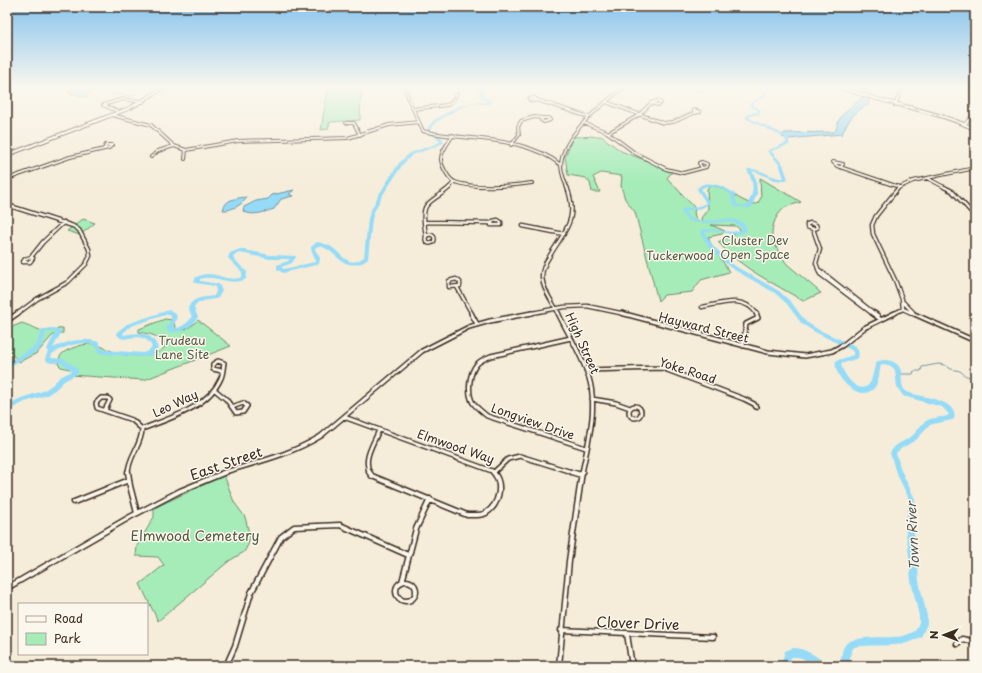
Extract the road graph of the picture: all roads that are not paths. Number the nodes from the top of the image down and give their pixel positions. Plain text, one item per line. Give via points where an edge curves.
1 (103, 118) edge
2 (125, 118) edge
3 (417, 118) edge
4 (531, 118) edge
5 (588, 118) edge
6 (633, 118) edge
7 (647, 118) edge
8 (682, 118) edge
9 (949, 118) edge
10 (970, 118) edge
11 (419, 122) junction
12 (346, 123) dead end
13 (584, 123) junction
14 (965, 124) junction
15 (975, 130) edge
16 (608, 133) junction
17 (360, 135) junction
18 (453, 135) junction
19 (511, 145) junction
20 (174, 146) junction
21 (104, 149) dead end
22 (186, 150) junction
23 (7, 155) edge
24 (151, 157) dead end
25 (185, 159) dead end
26 (561, 165) junction
27 (841, 167) dead end
28 (702, 168) dead end
29 (975, 168) edge
30 (927, 178) junction
31 (7, 179) edge
32 (454, 182) junction
33 (532, 183) dead end
34 (899, 187) junction
35 (7, 205) edge
36 (974, 215) dead end
37 (64, 222) junction
38 (425, 222) junction
39 (491, 223) dead end
40 (523, 226) dead end
41 (813, 229) dead end
42 (564, 234) junction
43 (426, 236) dead end
44 (31, 257) dead end
45 (457, 287) dead end
46 (903, 302) junction
47 (702, 307) dead end
48 (556, 308) junction
49 (904, 309) junction
50 (915, 314) junction
51 (880, 320) junction
52 (7, 321) edge
53 (477, 324) junction
54 (571, 338) junction
55 (975, 341) edge
56 (743, 346) junction
57 (419, 354) joint
58 (586, 370) junction
59 (222, 371) dead end
60 (215, 390) junction
61 (592, 399) junction
62 (232, 407) dead end
63 (756, 407) dead end
64 (630, 408) dead end
65 (105, 410) dead end
66 (344, 417) junction
67 (142, 428) junction
68 (379, 430) junction
69 (586, 448) junction
70 (494, 472) junction
71 (581, 475) junction
72 (129, 480) junction
73 (430, 499) junction
74 (74, 502) dead end
75 (137, 513) junction
76 (408, 555) junction
77 (402, 582) junction
78 (7, 588) edge
79 (562, 630) junction
80 (627, 634) junction
81 (713, 636) dead end
82 (975, 642) edge
83 (957, 644) dead end
84 (226, 666) edge
85 (559, 666) edge
86 (632, 666) edge

1 - 23 main road
2 - 20 street via 151,125
3 - 11 street
4 - 19 street via 521,122 518,127 519,135
5 - 13 street
6 - 16 street
7 - 8 street via 667,123
9 - 14 main road
10 - 14 street
11 - 17 street via 386,126
11 - 18 street via 422,131
12 - 17 street via 354,124
13 - 16 street
13 - 26 street via 563,153
14 - 15 main road
16 - 28 street via 627,148 667,170 683,173
17 - 22 street via 343,138 228,142
18 - 19 street
18 - 32 street via 441,160 448,176
19 - 26 street via 545,154
20 - 22 street
20 - 24 street via 158,151
21 - 31 street via 70,157
22 - 25 street
26 - 42 street, High Street via 572,209 570,223
27 - 34 street
29 - 30 street
30 - 34 street via 908,182
30 - 36 street via 952,191
32 - 33 street via 469,186
32 - 38 street via 445,192 427,204 424,210
34 - 46 street via 880,209 872,222 872,227
35 - 37 street
37 - 44 street
37 - 52 street via 78,230 90,249 88,262 68,282 33,302
38 - 39 street
38 - 43 street
40 - 42 street
41 - 51 street via 820,249 816,263 822,275
42 - 48 street, High Street via 542,273 543,283
45 - 53 street
46 - 49 street
46 - 50 street
47 - 56 street via 733,300 754,311 758,318 746,324
48 - 53 street, Hayward Street
48 - 54 street, High Street
48 - 56 street, Hayward Street via 582,306 605,309
49 - 50 street
49 - 51 street, Hayward Street
50 - 55 street
51 - 56 street, Hayward Street via 825,354 777,354
53 - 57 street, Hayward Street
54 - 58 street, High Street
54 - 69 street, Longview Drive via 482,360 472,375 470,393 472,402 487,416
57 - 66 street, East Street
58 - 61 street, High Street
58 - 63 street, Yoke Road via 662,368 747,400
59 - 60 street, Leo Way via 222,378
60 - 62 street via 224,396
60 - 67 street, Leo Way via 196,405
61 - 64 street
61 - 69 street, High Street
65 - 67 street via 132,420
66 - 68 street, Elmwood Way
66 - 75 street, East Street via 317,439 294,452 218,474
67 - 72 street via 141,440 130,465
68 - 70 street, Elmwood Way
68 - 73 street via 366,463 369,474 383,482
69 - 71 street, High Street
70 - 71 street, Elmwood Way via 508,459 520,456
70 - 73 street via 499,480 499,492 495,503 484,514 464,514
71 - 79 street, High Street
72 - 74 street
72 - 75 street
73 - 76 street via 416,529
75 - 78 street, East Street
76 - 77 street
76 - 84 street via 340,525 294,527 280,537 251,593 235,646
77 - 77 street via 397,588 397,594 400,600 407,601 413,598 416,588 411,582
79 - 80 street, Clover Drive
79 - 85 street, High Street
80 - 81 street, Clover Drive
80 - 86 street
82 - 83 street via 962,639

